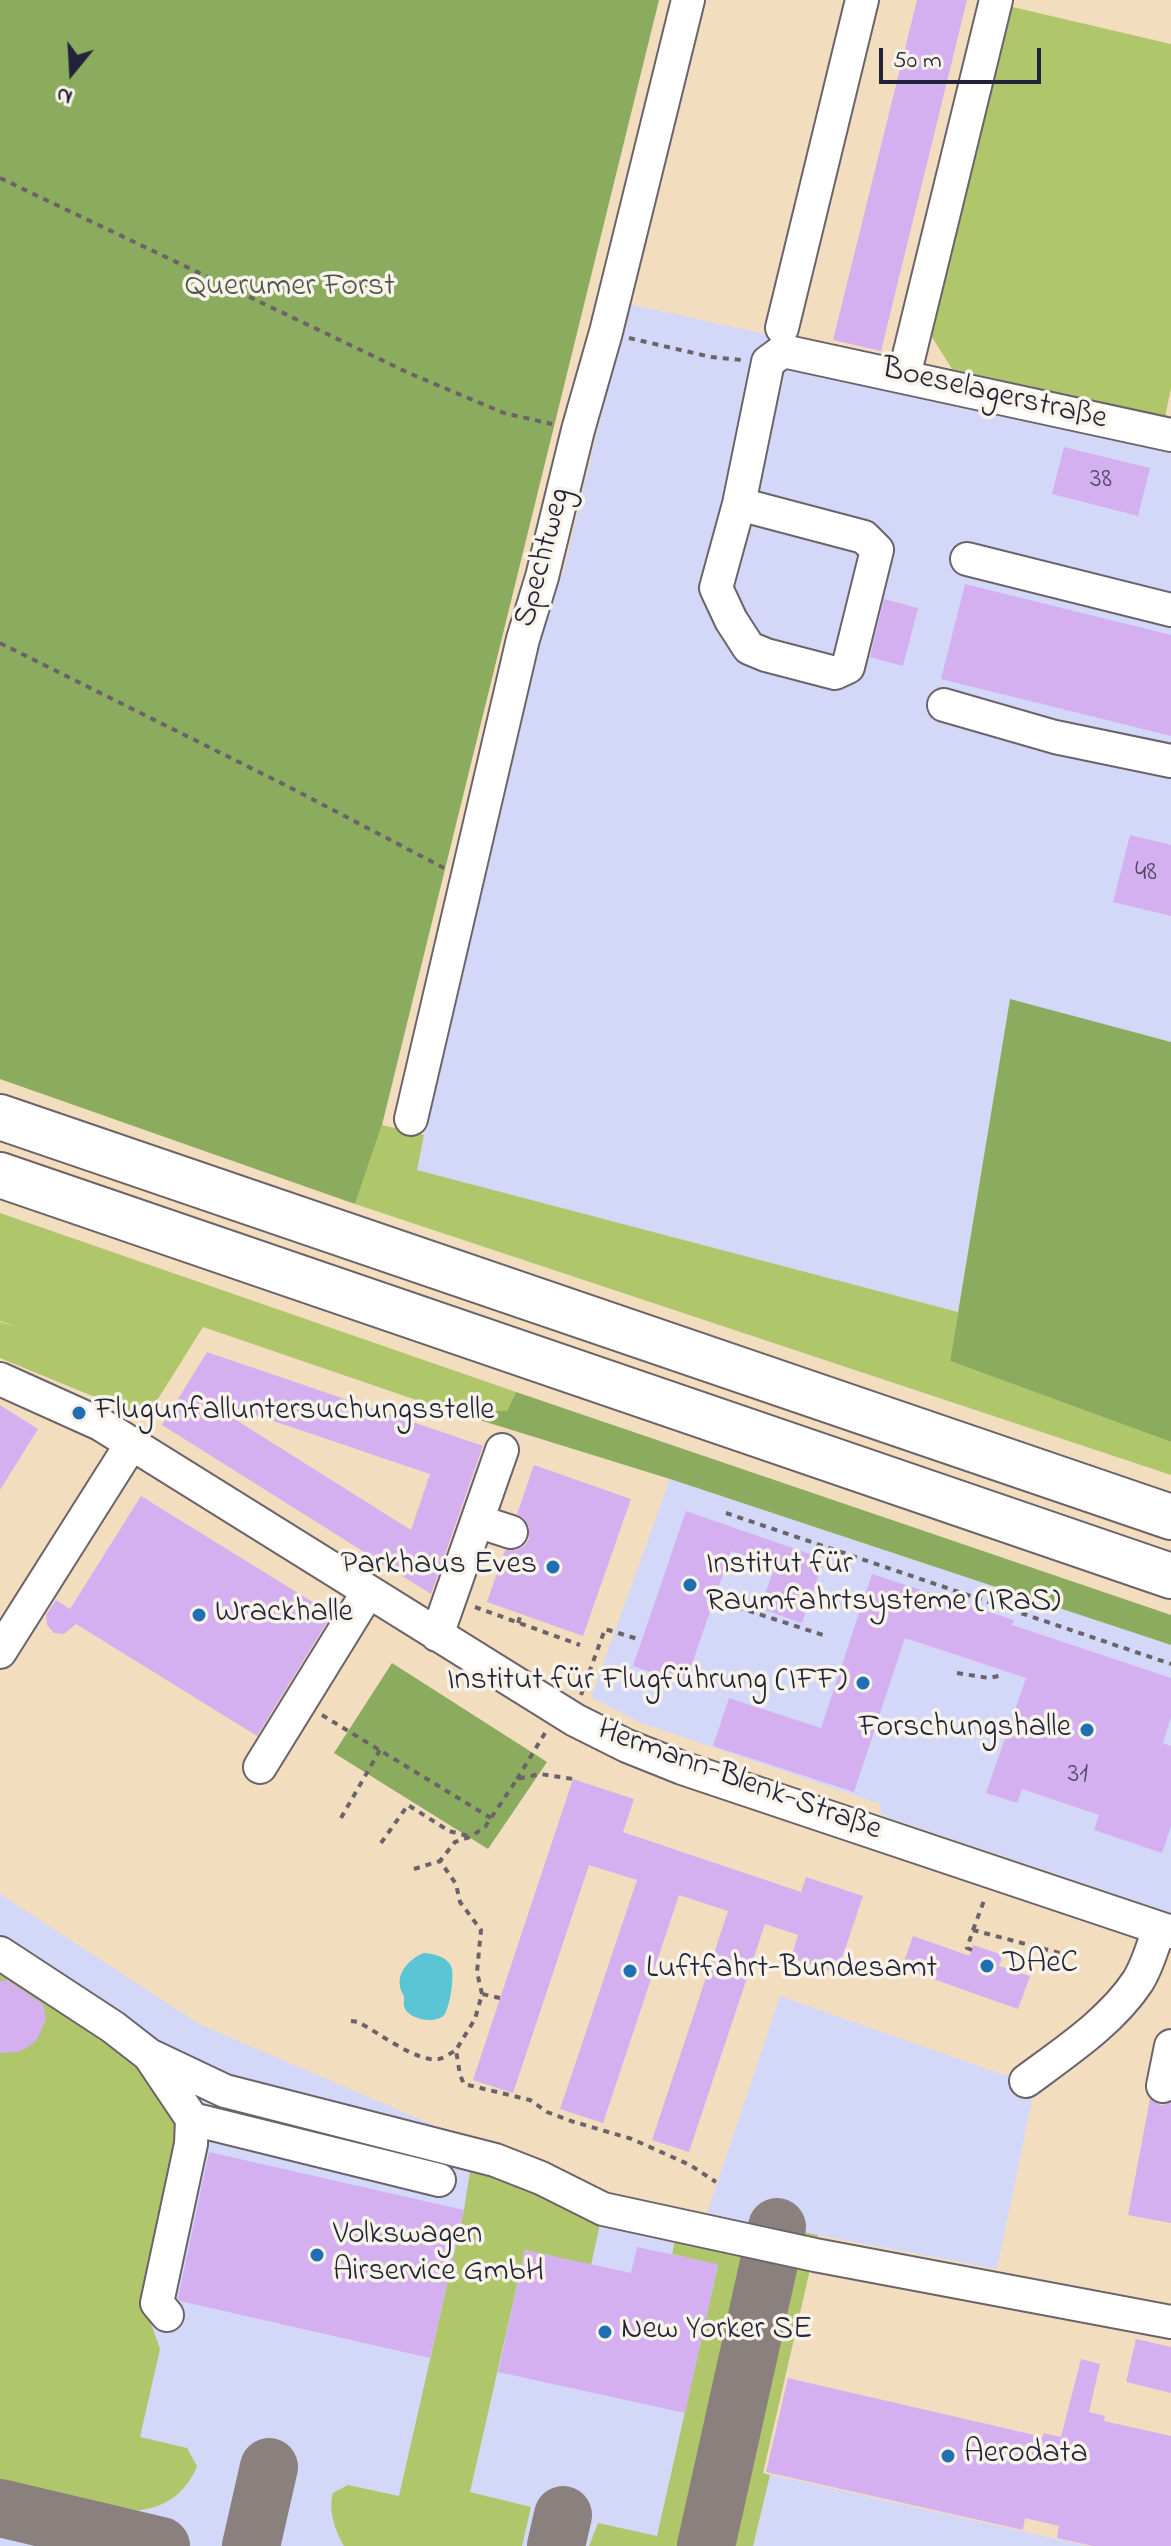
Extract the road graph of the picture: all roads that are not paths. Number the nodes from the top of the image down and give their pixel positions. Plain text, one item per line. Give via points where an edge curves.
1 (688, 0) edge
2 (862, 0) edge
3 (996, 0) edge
4 (782, 328) dead end
5 (904, 376) junction
6 (1171, 435) edge
7 (739, 504) junction
8 (967, 559) dead end
9 (1171, 610) edge
10 (944, 705) dead end
11 (1171, 761) edge
12 (0, 1117) edge
13 (411, 1119) dead end
14 (0, 1175) edge
15 (0, 1379) edge
16 (132, 1443) junction
17 (502, 1450) dead end
18 (1171, 1517) edge
19 (477, 1521) junction
20 (511, 1532) dead end
21 (1171, 1576) edge
22 (368, 1592) junction
23 (5, 1634) edge
24 (437, 1635) junction
25 (260, 1767) dead end
26 (1165, 1930) edge
27 (0, 1953) edge
28 (1171, 2046) edge
29 (149, 2055) junction
30 (1026, 2081) dead end
31 (1163, 2086) dead end
32 (192, 2119) junction
33 (439, 2180) dead end
34 (167, 2315) dead end
35 (1171, 2322) edge

1 - 13 street, Spechtweg via 523,639
2 - 4 street
3 - 5 street
5 - 6 street, Boeselagerstraße
5 - 7 street, Boeselagerstraße via 783,351 768,362
7 - 7 street via 864,537 877,550 848,667 835,673 749,648 716,588
8 - 9 street
10 - 11 street via 1055,737
12 - 18 highway
14 - 21 highway
15 - 16 street, Hermann-Blenk-Straße
16 - 22 street, Hermann-Blenk-Straße
16 - 23 street
17 - 19 street
19 - 20 street
19 - 24 street
22 - 24 street, Hermann-Blenk-Straße
22 - 25 street
24 - 26 street, Hermann-Blenk-Straße via 575,1700 597,1732 656,1758
26 - 30 street via 1140,1978 1115,2009
27 - 29 street
28 - 31 street
29 - 32 street
29 - 35 street via 225,2091 495,2160 603,2209
32 - 33 street
32 - 34 street via 157,2303

